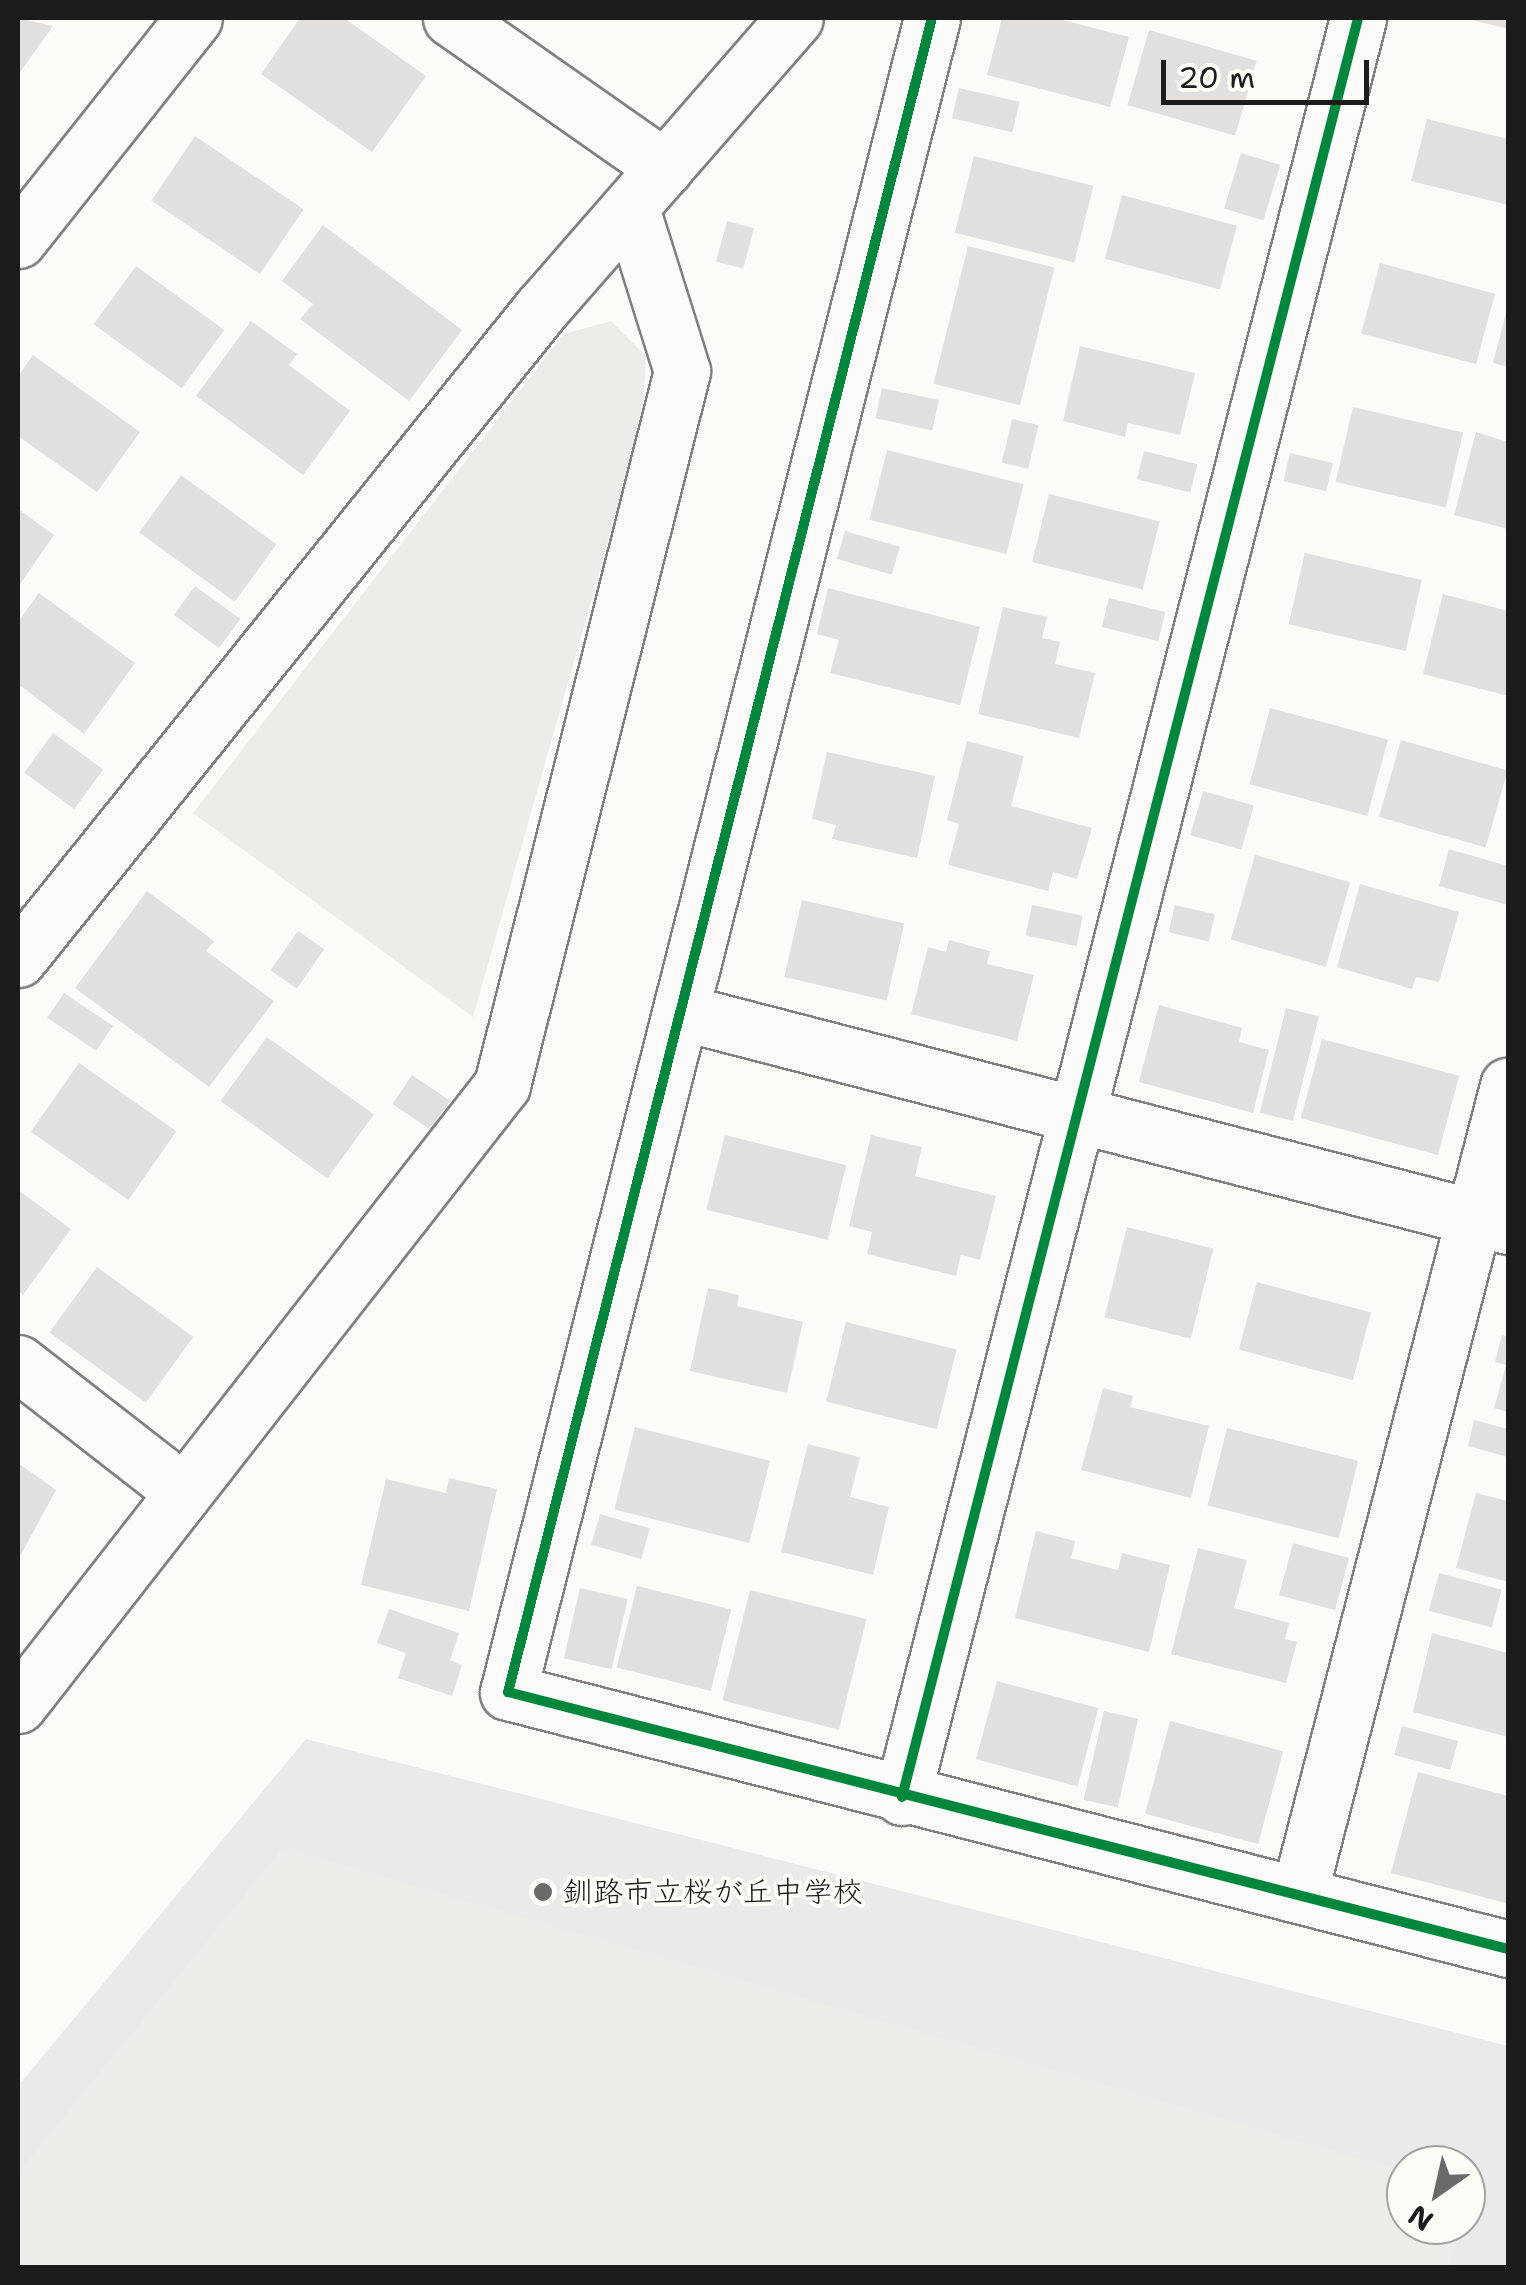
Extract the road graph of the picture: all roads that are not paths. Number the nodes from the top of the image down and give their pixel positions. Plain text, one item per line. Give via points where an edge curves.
1 (194, 18) edge
2 (451, 18) edge
3 (795, 18) edge
4 (932, 18) edge
5 (1358, 18) edge
6 (666, 168) junction
7 (632, 211) junction
8 (18, 240) edge
9 (18, 958) edge
10 (681, 1012) junction
11 (1508, 1086) edge
12 (1076, 1108) junction
13 (1491, 1222) edge
14 (18, 1363) edge
15 (184, 1492) junction
16 (18, 1705) edge
17 (902, 1796) junction
18 (1299, 1894) junction
19 (1508, 1950) edge

1 - 8 street
2 - 6 street
3 - 6 street
4 - 10 street
5 - 12 street
6 - 7 street
7 - 9 street via 541,309
7 - 15 street via 682,371 502,1086
10 - 12 street
10 - 17 street via 508,1692
11 - 13 street
12 - 13 street
12 - 17 street
13 - 18 street
14 - 15 street
15 - 16 street
17 - 18 street
18 - 19 street

